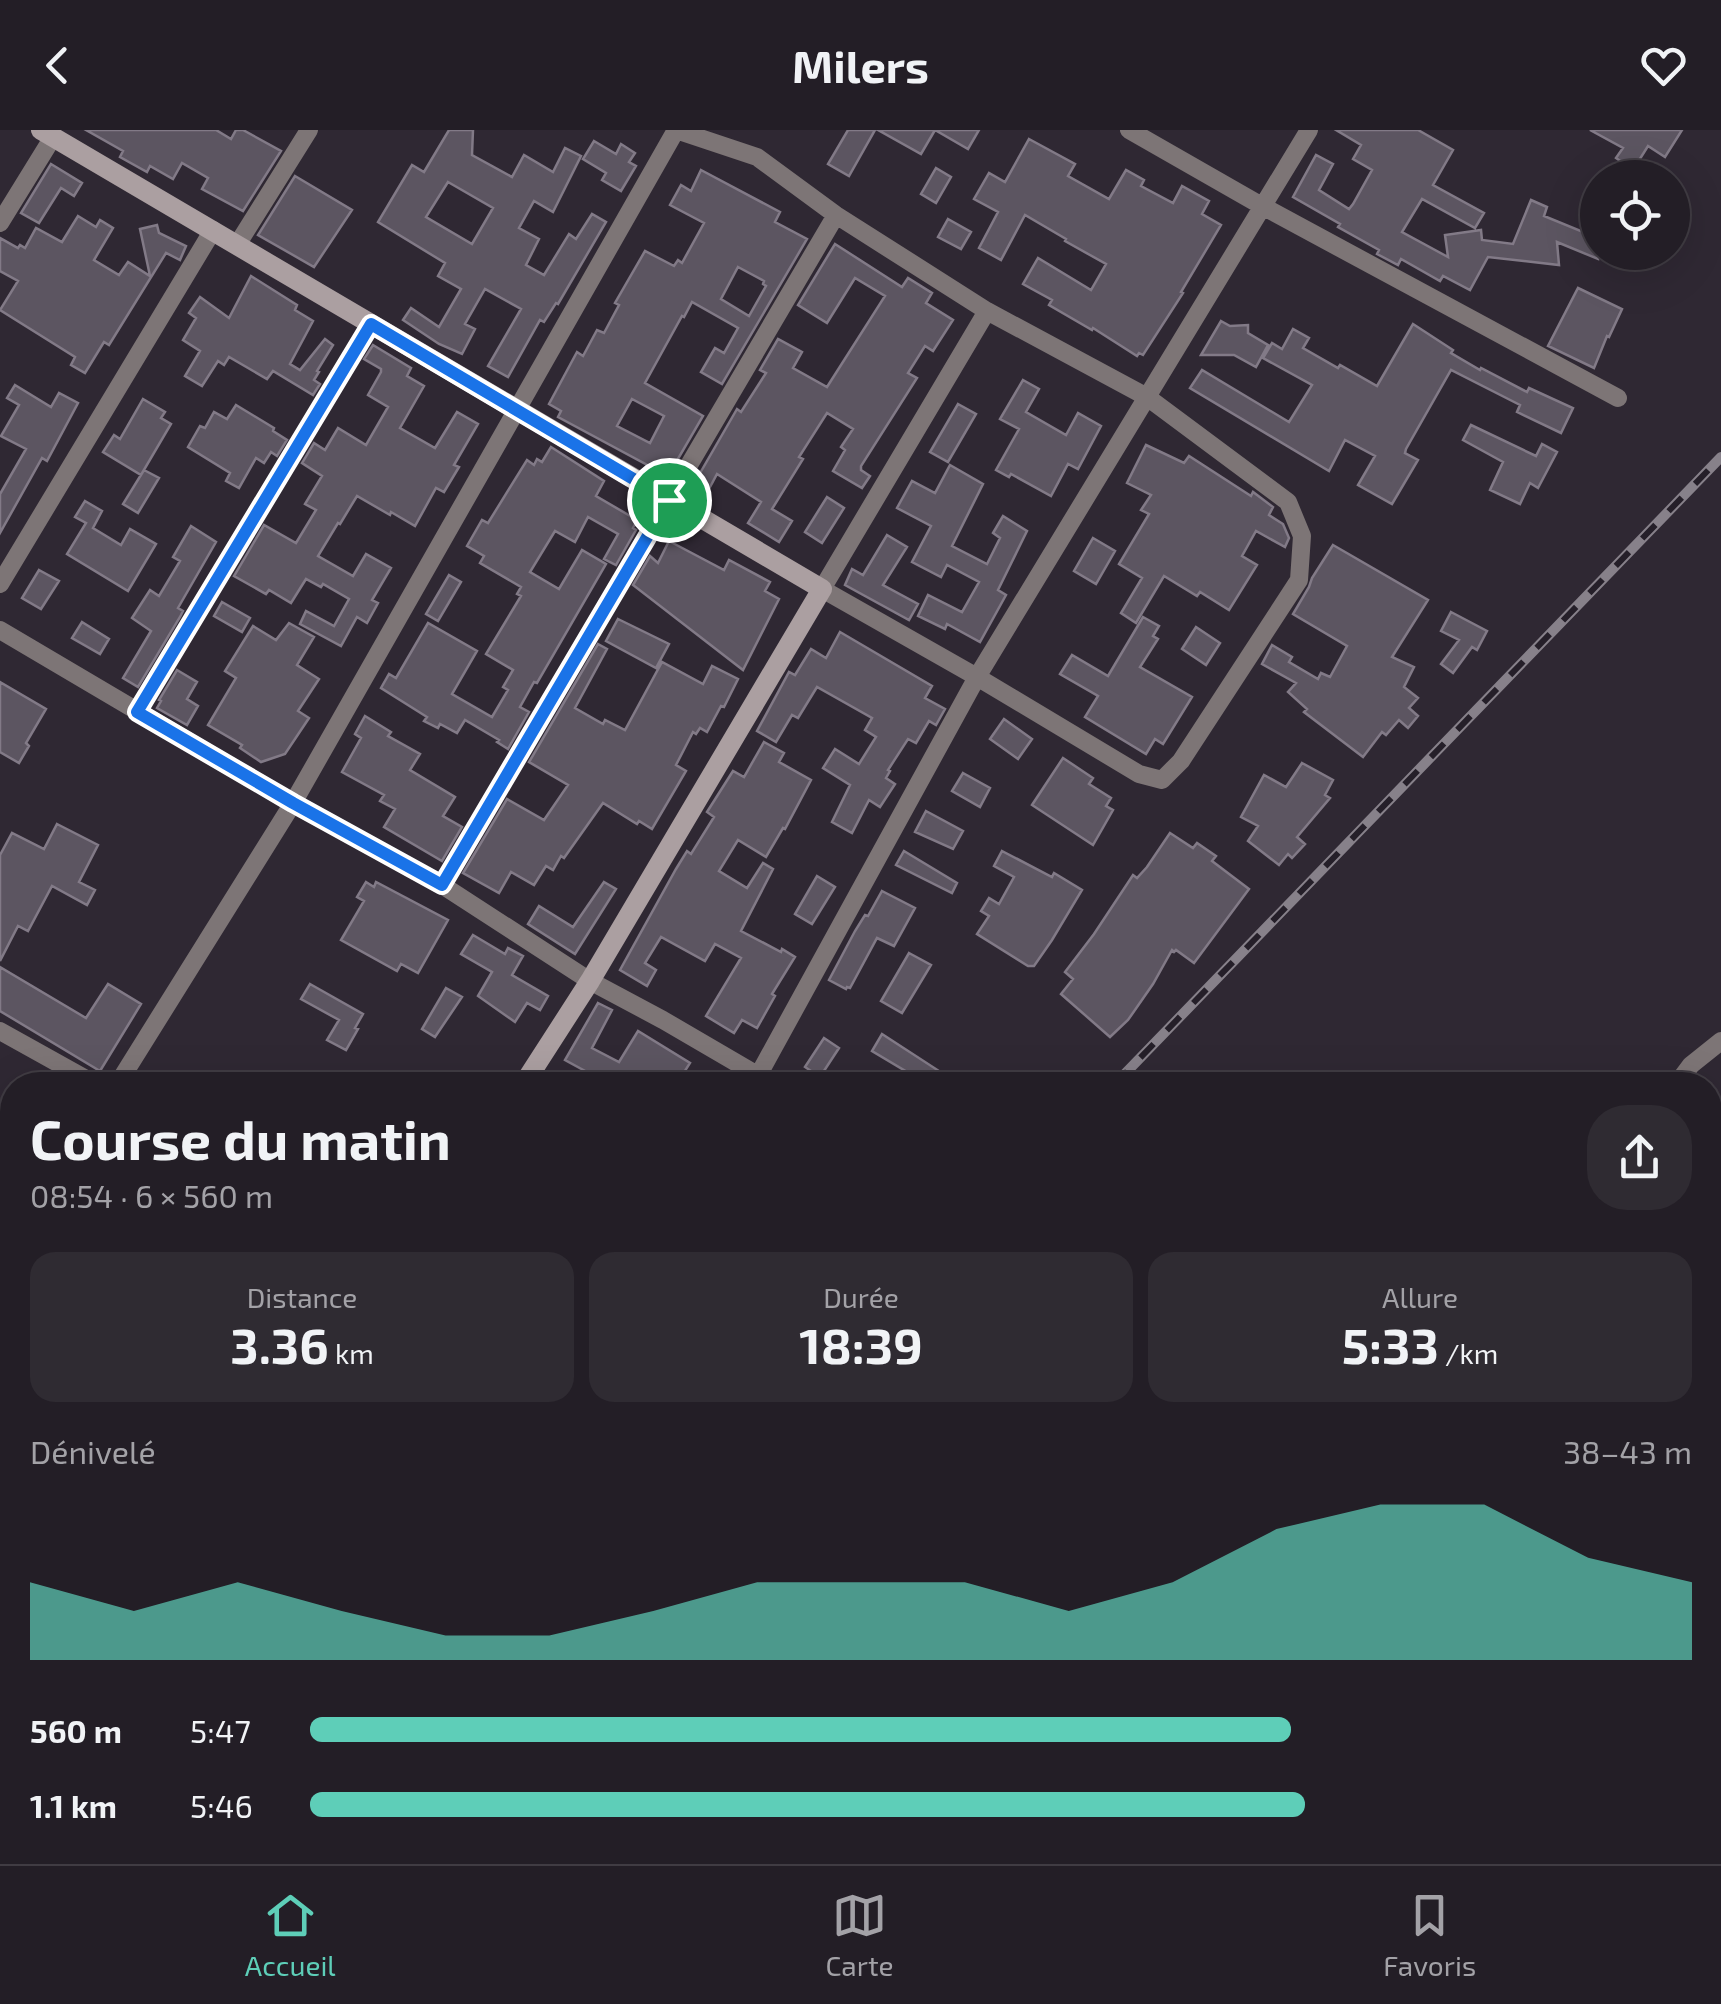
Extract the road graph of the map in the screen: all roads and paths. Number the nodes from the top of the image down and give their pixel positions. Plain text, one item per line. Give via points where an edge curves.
1 (309, 130) edge
2 (676, 130) edge
3 (1129, 130) edge
4 (1309, 130) edge
5 (47, 134) edge
6 (1262, 206) junction
7 (836, 215) junction
8 (0, 224) edge
9 (213, 230) junction
10 (237, 245) junction
11 (987, 311) junction
12 (371, 324) junction
13 (1148, 397) junction
14 (1618, 398) dead end
15 (517, 411) junction
16 (669, 500) junction
17 (0, 584) edge
18 (822, 589) junction
19 (0, 630) edge
20 (977, 677) junction
21 (137, 712) junction
22 (293, 803) junction
23 (442, 885) junction
24 (590, 982) junction
25 (0, 1031) edge
26 (1721, 1041) edge
27 (74, 1072) edge
28 (125, 1072) edge
29 (531, 1072) edge
30 (742, 1072) edge
31 (761, 1072) edge
32 (1686, 1072) edge

1 - 10 street
2 - 7 street via 757,157
2 - 15 street
3 - 6 street
4 - 6 street
5 - 8 street
5 - 9 street
6 - 13 street
6 - 14 street
7 - 11 street
7 - 16 street
9 - 10 street
9 - 17 street
10 - 12 street
11 - 13 street
11 - 18 street
12 - 15 street
12 - 21 street
13 - 20 street
13 - 20 street via 1288,502 1302,536 1299,580 1182,760 1162,780 1138,774
15 - 16 street
15 - 22 street
16 - 18 street
16 - 23 street
18 - 20 street
18 - 24 street
19 - 21 street
20 - 31 street
21 - 22 street
22 - 23 street
22 - 28 street
23 - 24 street
24 - 29 street
24 - 30 street
25 - 27 street
26 - 32 street

